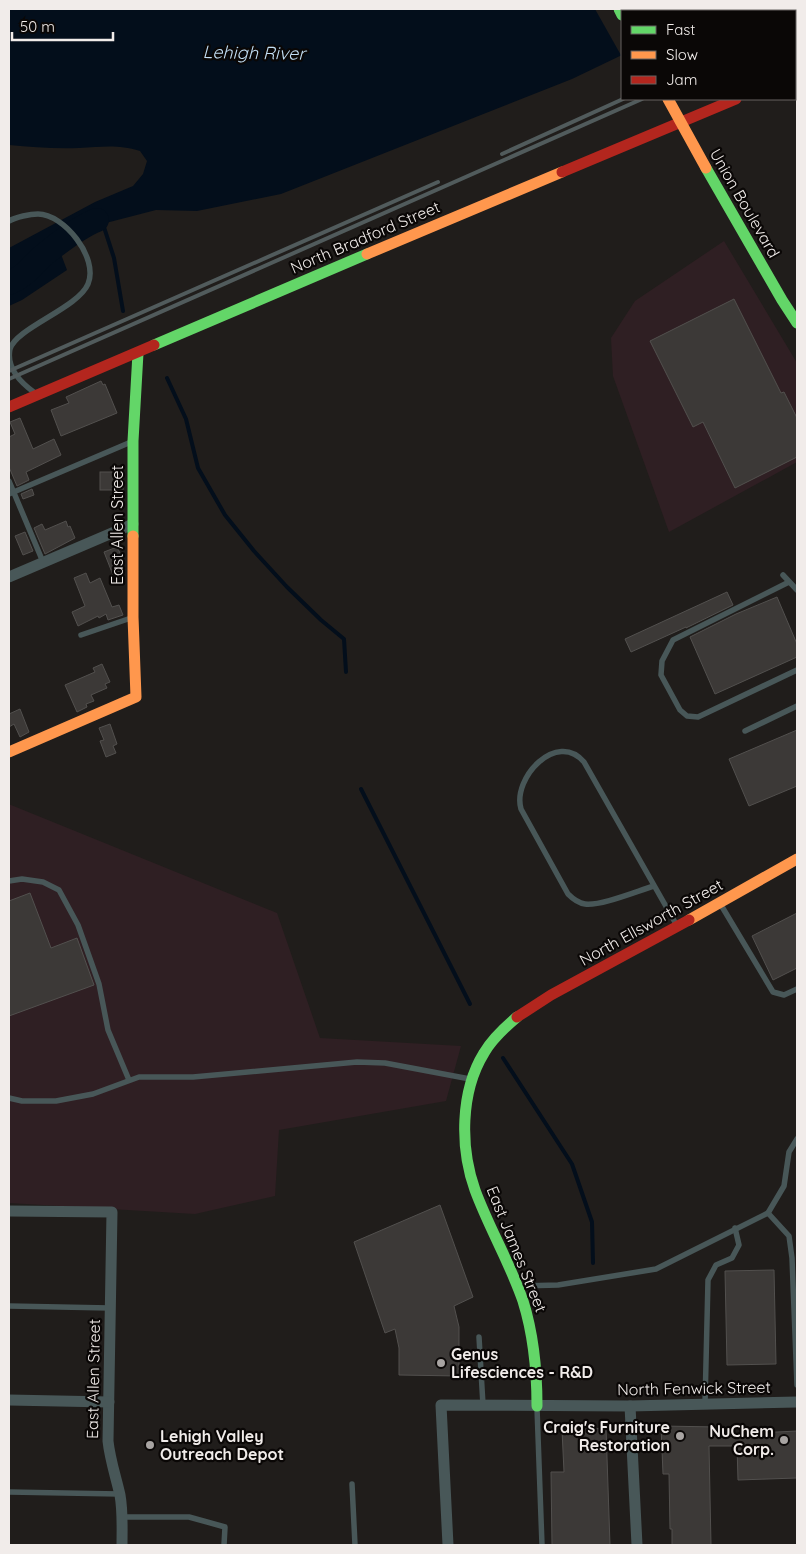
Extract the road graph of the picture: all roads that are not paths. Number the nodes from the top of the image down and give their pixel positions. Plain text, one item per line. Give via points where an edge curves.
1 (669, 100) edge
2 (734, 100) edge
3 (9, 221) edge
4 (797, 323) edge
5 (138, 353) junction
6 (39, 395) junction
7 (9, 407) edge
8 (133, 441) junction
9 (9, 481) edge
10 (11, 493) edge
11 (133, 524) junction
12 (43, 562) junction
13 (783, 575) dead end
14 (9, 577) edge
15 (790, 582) junction
16 (796, 587) edge
17 (133, 617) junction
18 (81, 636) dead end
19 (797, 670) edge
20 (797, 706) edge
21 (745, 731) dead end
22 (9, 752) edge
23 (797, 859) edge
24 (9, 881) edge
25 (654, 886) junction
26 (720, 903) junction
27 (678, 926) junction
28 (797, 989) edge
29 (522, 1014) joint
30 (129, 1080) junction
31 (472, 1080) junction
32 (9, 1098) edge
33 (797, 1138) edge
34 (9, 1211) edge
35 (768, 1213) junction
36 (735, 1228) junction
37 (518, 1286) junction
38 (9, 1306) edge
39 (110, 1308) junction
40 (479, 1337) dead end
41 (797, 1385) edge
42 (9, 1400) edge
43 (108, 1402) junction
44 (797, 1402) edge
45 (705, 1404) junction
46 (483, 1405) junction
47 (536, 1406) junction
48 (630, 1406) junction
49 (352, 1484) dead end
50 (9, 1492) edge
51 (119, 1494) junction
52 (122, 1517) junction
53 (122, 1545) edge
54 (224, 1545) edge
55 (355, 1545) edge
56 (448, 1545) edge
57 (542, 1545) edge
58 (637, 1545) edge

1 - 4 street, Union Boulevard, bridge
2 - 5 street, North Bradford Street
3 - 6 lane via 38,214 53,218 77,238 91,270 88,284 75,299 18,337 10,347 12,369 24,385
5 - 6 street, North Bradford Street
5 - 8 street, East Allen Street
6 - 7 street, North Bradford Street
8 - 10 lane
8 - 11 street, East Allen Street
9 - 10 lane
10 - 12 lane
11 - 12 street
11 - 17 street, East Allen Street
12 - 14 street
13 - 15 lane
15 - 16 lane
15 - 19 lane via 673,640 662,661 661,675 680,710 688,716 698,717
17 - 18 lane
17 - 22 street, East Allen Street via 136,697
20 - 21 lane
23 - 26 street, North Ellsworth Street
24 - 30 lane via 43,882 59,890 78,925 99,984 108,1030
25 - 25 lane via 578,755 550,753 541,760 523,782 519,802 568,894 575,901 598,904
25 - 27 lane
26 - 27 street, North Ellsworth Street
26 - 28 lane via 773,992 784,995
27 - 29 street, North Ellsworth Street
29 - 31 street, East James Street via 493,1039
30 - 31 lane via 357,1062 385,1063
30 - 32 lane via 93,1094 56,1101
31 - 37 street, East James Street via 465,1125 471,1180
33 - 35 lane via 789,1152 784,1186
34 - 39 street, East Allen Street via 112,1212
35 - 36 lane
35 - 41 lane via 789,1236
36 - 37 lane via 656,1269 558,1285
36 - 45 lane via 739,1245 732,1258 716,1266 708,1280
37 - 47 street, East James Street via 535,1349
38 - 39 lane
39 - 43 street, East Allen Street
40 - 46 lane
42 - 43 street
43 - 51 street, East Allen Street via 110,1458
44 - 45 street, North Fenwick Street
45 - 48 street, North Fenwick Street
46 - 47 street, North Fenwick Street
46 - 56 street, North Fenwick Street via 441,1405
47 - 48 street, North Fenwick Street
47 - 57 lane, East James Street
48 - 58 street
49 - 55 lane
50 - 51 lane
51 - 52 street, East Allen Street
52 - 53 street, East Allen Street
52 - 54 lane via 189,1517 224,1527

